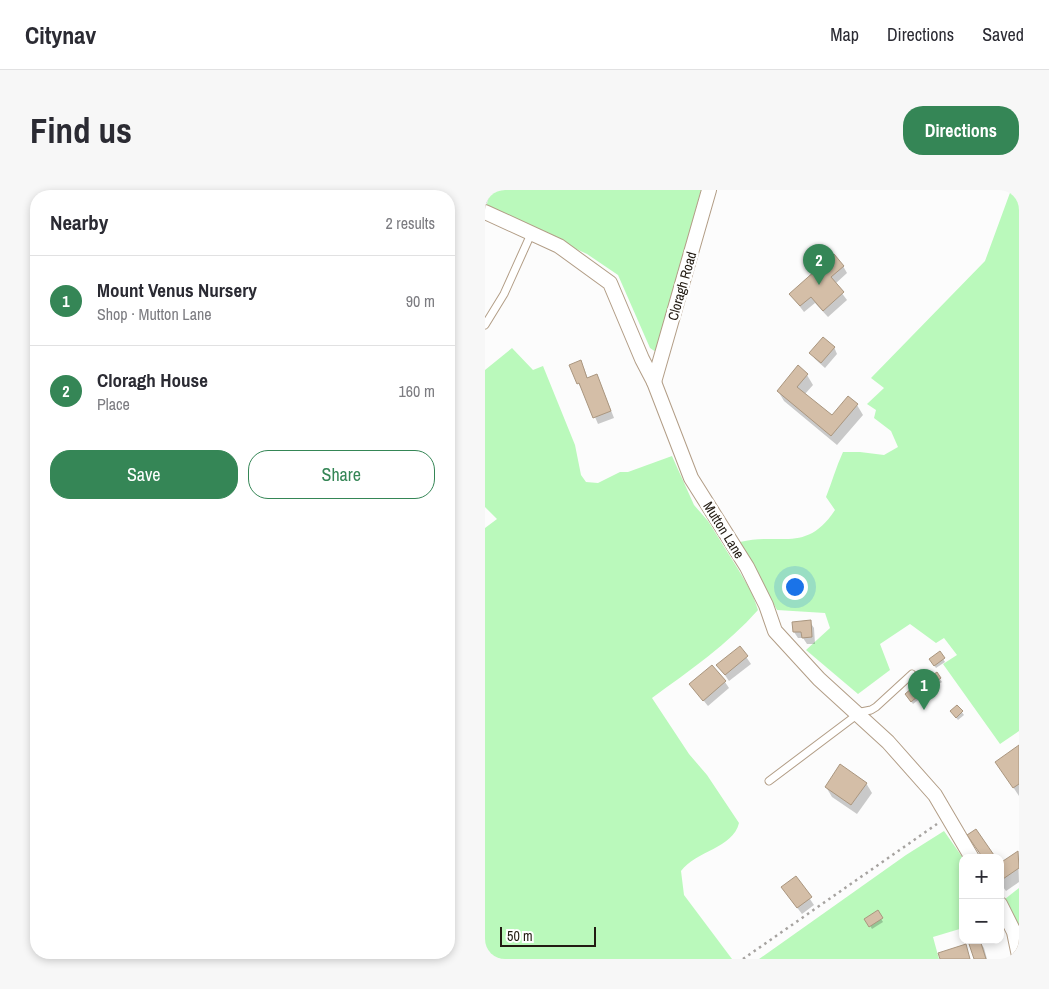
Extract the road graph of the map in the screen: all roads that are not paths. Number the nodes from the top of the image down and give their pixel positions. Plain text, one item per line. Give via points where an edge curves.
1 (709, 190) edge
2 (485, 212) edge
3 (531, 234) junction
4 (485, 325) edge
5 (654, 382) junction
6 (912, 674) dead end
7 (857, 714) junction
8 (769, 781) dead end
9 (970, 854) edge
10 (1004, 912) edge
11 (1019, 956) edge

1 - 5 street, Cloragh Road
2 - 3 street, Mutton Lane
3 - 4 lane via 504,294
3 - 5 street, Mutton Lane via 559,246 610,283
5 - 7 street, Mutton Lane via 691,478 747,567 767,605 775,631
6 - 7 lane via 876,707
7 - 8 lane
7 - 9 street, Mutton Lane via 889,742 935,795
10 - 11 street via 1014,932

